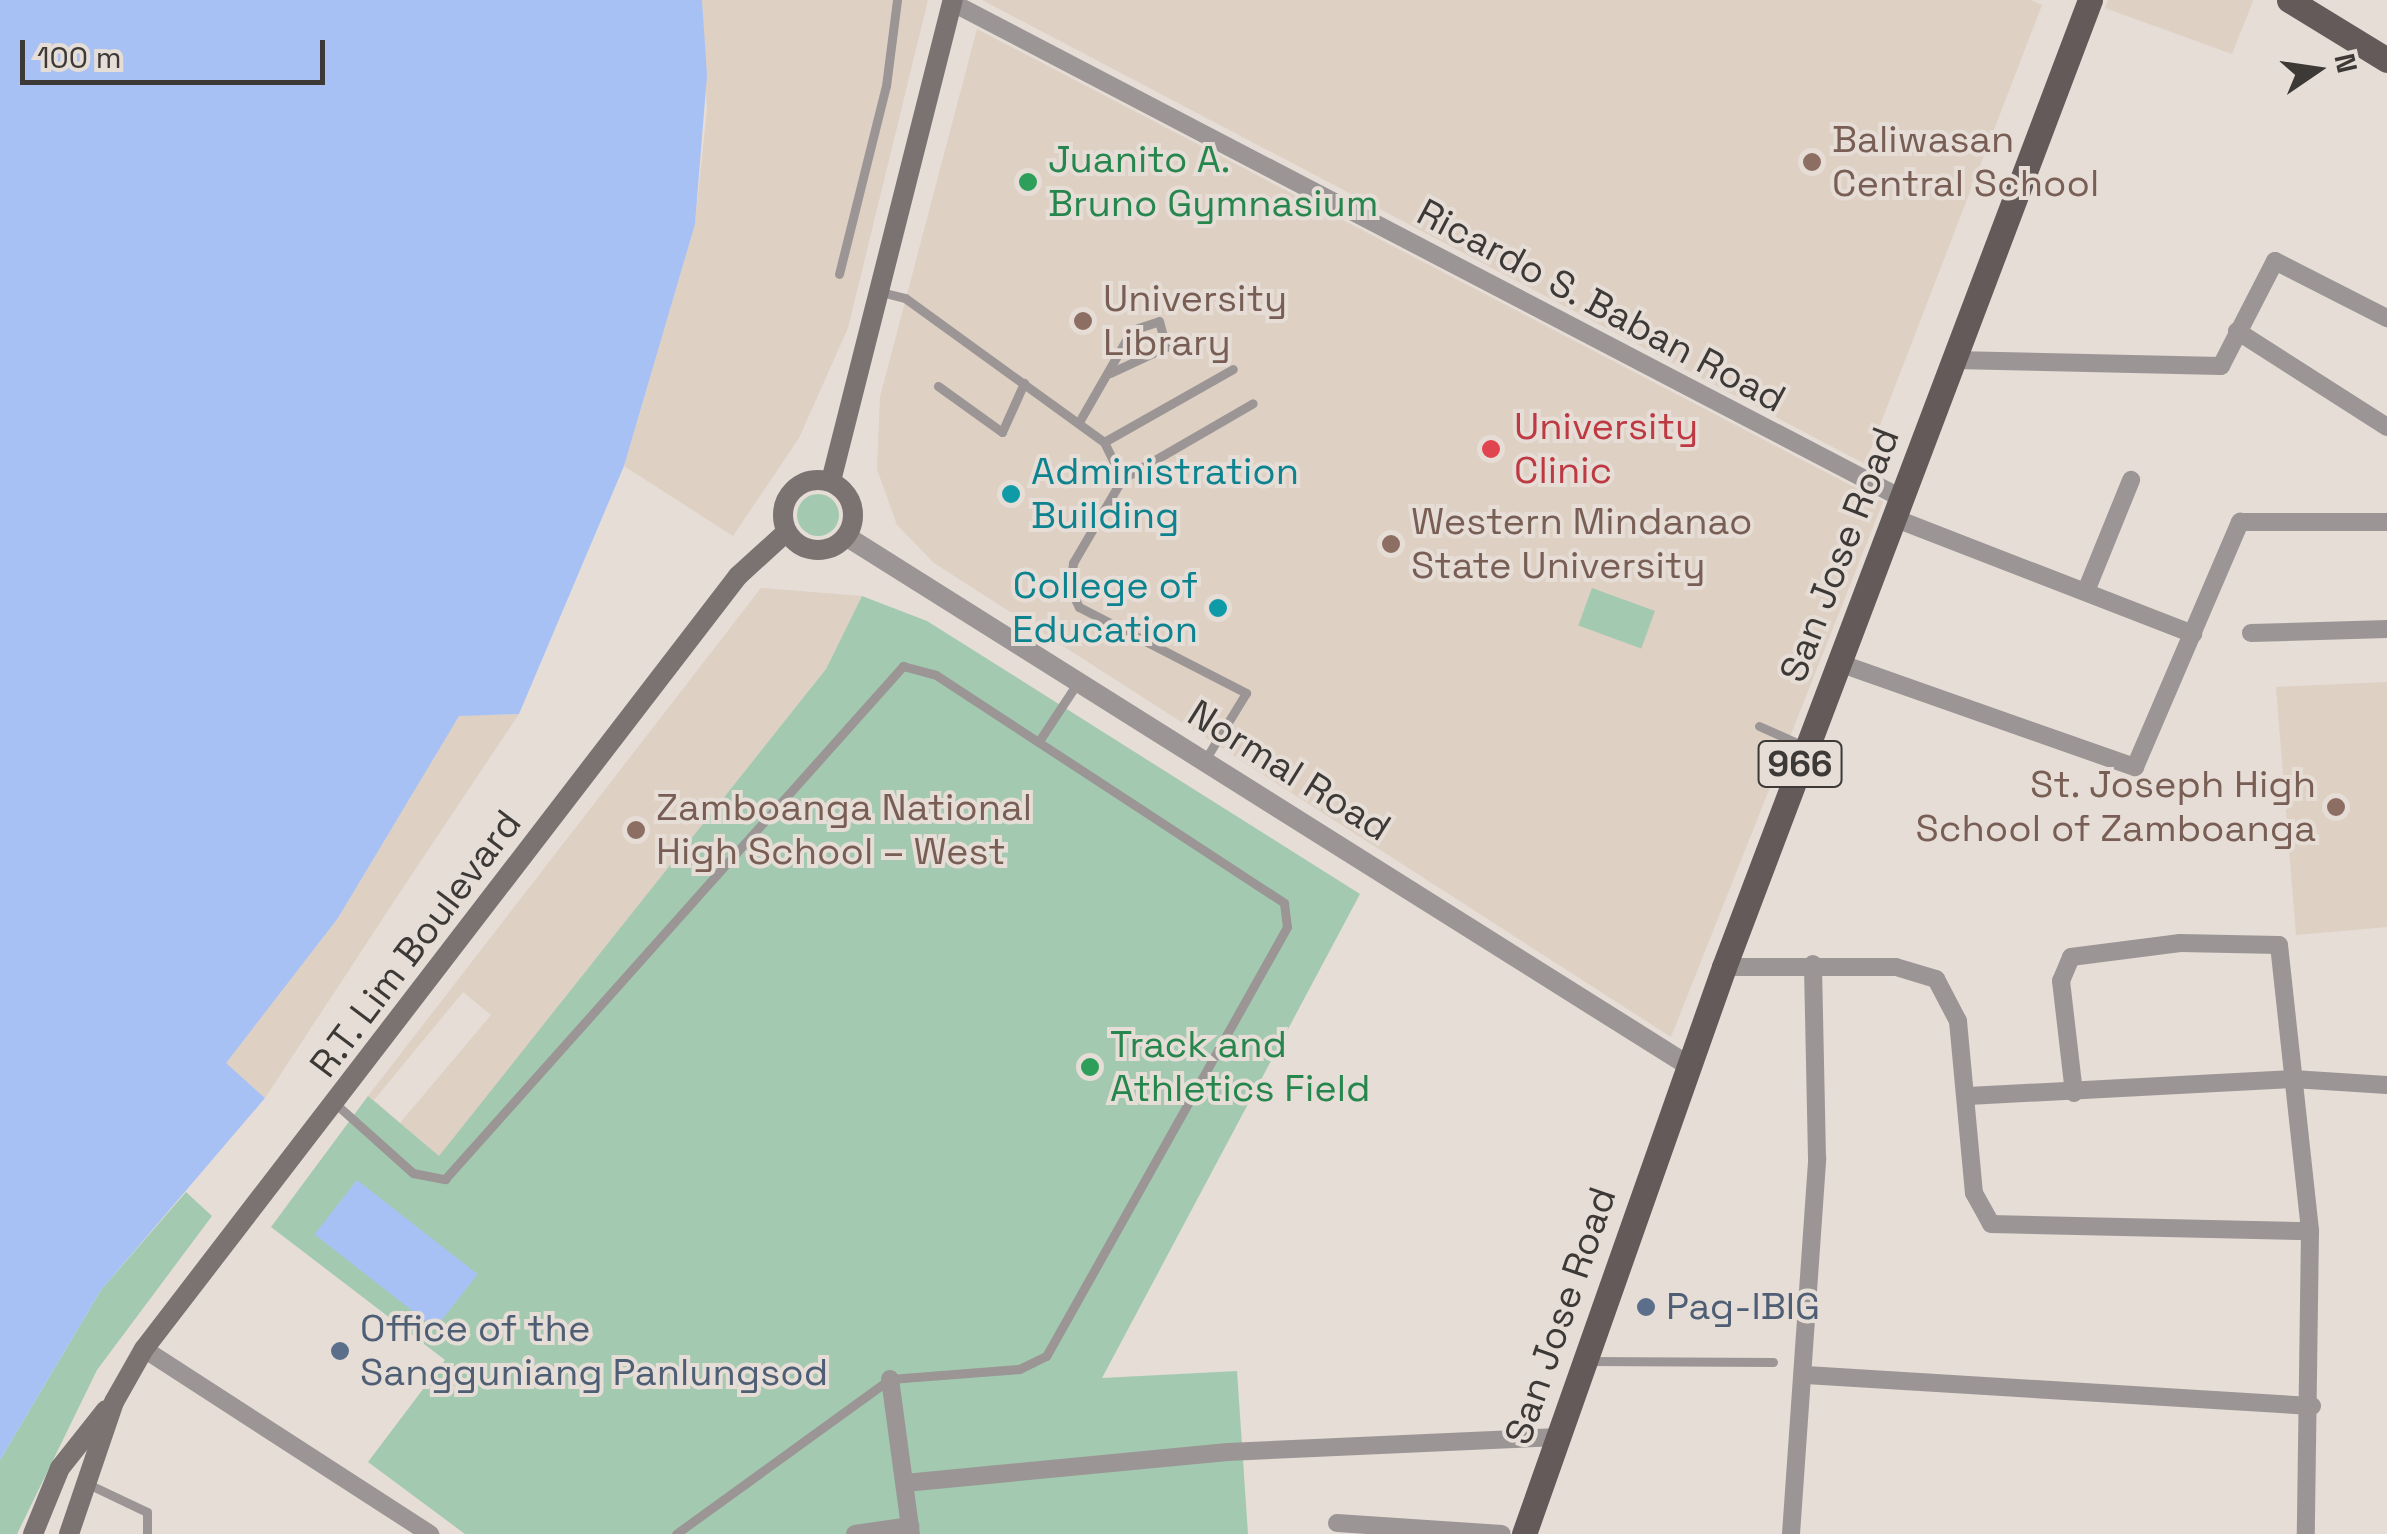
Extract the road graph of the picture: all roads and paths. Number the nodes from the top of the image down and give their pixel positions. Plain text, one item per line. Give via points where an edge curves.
1 (897, 0) edge
2 (2090, 0) edge
3 (2289, 0) edge
4 (953, 2) edge
5 (2387, 60) edge
6 (838, 274) dead end
7 (879, 291) junction
8 (2387, 318) edge
9 (2237, 331) junction
10 (1954, 360) junction
11 (1233, 369) dead end
12 (1110, 373) junction
13 (1024, 383) junction
14 (938, 386) dead end
15 (1253, 403) dead end
16 (1079, 422) junction
17 (2387, 427) edge
18 (1104, 442) junction
19 (832, 477) junction
20 (1122, 479) junction
21 (2131, 480) dead end
22 (1897, 508) junction
23 (2387, 522) edge
24 (783, 535) junction
25 (849, 538) junction
26 (2086, 590) junction
27 (2387, 629) edge
28 (2251, 633) dead end
29 (2193, 634) junction
30 (1838, 663) junction
31 (1080, 680) junction
32 (1758, 726) dead end
33 (1039, 742) junction
34 (1807, 747) junction
35 (1205, 760) junction
36 (1813, 964) junction
37 (1724, 967) junction
38 (1689, 1066) junction
39 (2294, 1079) junction
40 (2387, 1085) edge
41 (2074, 1093) junction
42 (1968, 1096) junction
43 (338, 1106) junction
44 (2310, 1231) junction
45 (144, 1349) junction
46 (1586, 1362) junction
47 (1773, 1362) dead end
48 (1806, 1375) junction
49 (890, 1379) junction
50 (114, 1402) junction
51 (2312, 1406) junction
52 (1559, 1436) junction
53 (86, 1483) junction
54 (905, 1483) junction
55 (1336, 1523) dead end
56 (910, 1530) edge
57 (421, 1532) edge
58 (34, 1534) edge
59 (69, 1534) edge
60 (147, 1534) edge
61 (676, 1534) edge
62 (855, 1534) edge
63 (1502, 1534) edge
64 (1524, 1534) edge
65 (1791, 1534) edge
66 (2306, 1534) edge

1 - 6 lane via 886,86
2 - 10 main road, San Jose Road / 966
3 - 5 main road
4 - 7 main road
4 - 22 street, Ricardo S. Baban Road
7 - 13 lane via 904,298
7 - 19 main road
8 - 9 street via 2275,262
9 - 10 street via 2216,368
9 - 17 street
10 - 22 main road, San Jose Road / 966
11 - 18 lane
12 - 12 lane via 1166,347 1159,321 1132,330
12 - 16 lane
13 - 14 lane via 1002,432
13 - 16 lane
15 - 20 lane
16 - 18 lane
18 - 20 lane
19 - 24 main road via 808,482 781,518
19 - 25 main road via 846,491
20 - 35 lane via 1073,562 1070,588 1079,607 1246,693
21 - 26 street
22 - 26 street, Ricardo S. Baban Road
22 - 30 main road, San Jose Road / 966
23 - 29 street via 2240,522
24 - 25 main road via 801,548
24 - 43 main road, R.T. Lim Boulevard via 738,576
25 - 31 street, Normal Road
26 - 29 street, Ricardo S. Baban Road
27 - 28 street
29 - 30 street via 2143,758 2130,768
30 - 34 main road, San Jose Road / 966
31 - 33 lane
31 - 35 street, Normal Road
32 - 34 lane
33 - 43 lane via 936,675 903,666 445,1179 413,1173
33 - 49 lane via 1255,877 1284,903 1287,927 1046,1356 1019,1369
34 - 37 main road, San Jose Road / 966
35 - 38 street, Normal Road
36 - 37 street
36 - 42 street via 1896,967 1936,979 1958,1022
36 - 48 street
37 - 38 main road, San Jose Road / 966
38 - 46 main road, San Jose Road / 966
39 - 40 street
39 - 41 street
39 - 41 street via 2279,945 2180,943 2066,962
39 - 44 street
41 - 42 street
42 - 44 street via 1974,1193 1991,1224
43 - 45 main road, R.T. Lim Boulevard
44 - 51 street
45 - 50 main road, R.T. Lim Boulevard
45 - 57 street
46 - 47 lane
46 - 52 main road, San Jose Road / 966
48 - 51 street
48 - 65 street
49 - 54 street
49 - 61 lane
50 - 53 main road, R.T. Lim Boulevard
50 - 58 main road, R.T. Lim Boulevard via 60,1468
51 - 66 street
52 - 54 street via 1228,1452
52 - 64 main road, San Jose Road / 966
53 - 59 main road, R.T. Lim Boulevard
53 - 60 lane via 147,1512
54 - 56 street
55 - 63 street
56 - 62 street

